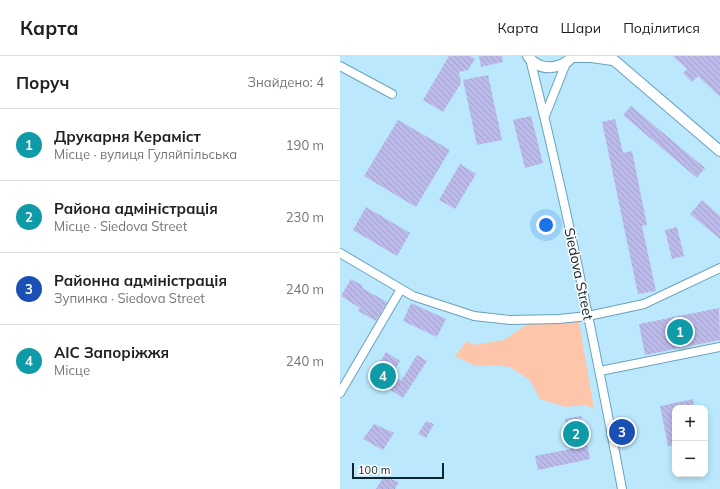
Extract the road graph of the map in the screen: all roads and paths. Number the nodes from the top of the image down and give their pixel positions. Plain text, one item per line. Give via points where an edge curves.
1 (529, 58) edge
2 (611, 58) edge
3 (570, 59) edge
4 (340, 66) edge
5 (392, 94) dead end
6 (544, 116) junction
7 (720, 151) edge
8 (340, 253) edge
9 (720, 268) edge
10 (401, 289) junction
11 (588, 316) junction
12 (720, 347) edge
13 (600, 371) junction
14 (340, 393) edge
15 (622, 489) edge

1 - 3 main road via 547,68 557,67
1 - 6 street, Siedova Street
2 - 3 main road
2 - 7 main road
3 - 6 street
4 - 5 street
6 - 11 street, Siedova Street
8 - 10 street
9 - 11 street via 644,304
10 - 11 street via 413,296 474,316 510,320
10 - 14 street
11 - 13 street, Siedova Street
12 - 13 street
13 - 15 street, Siedova Street

